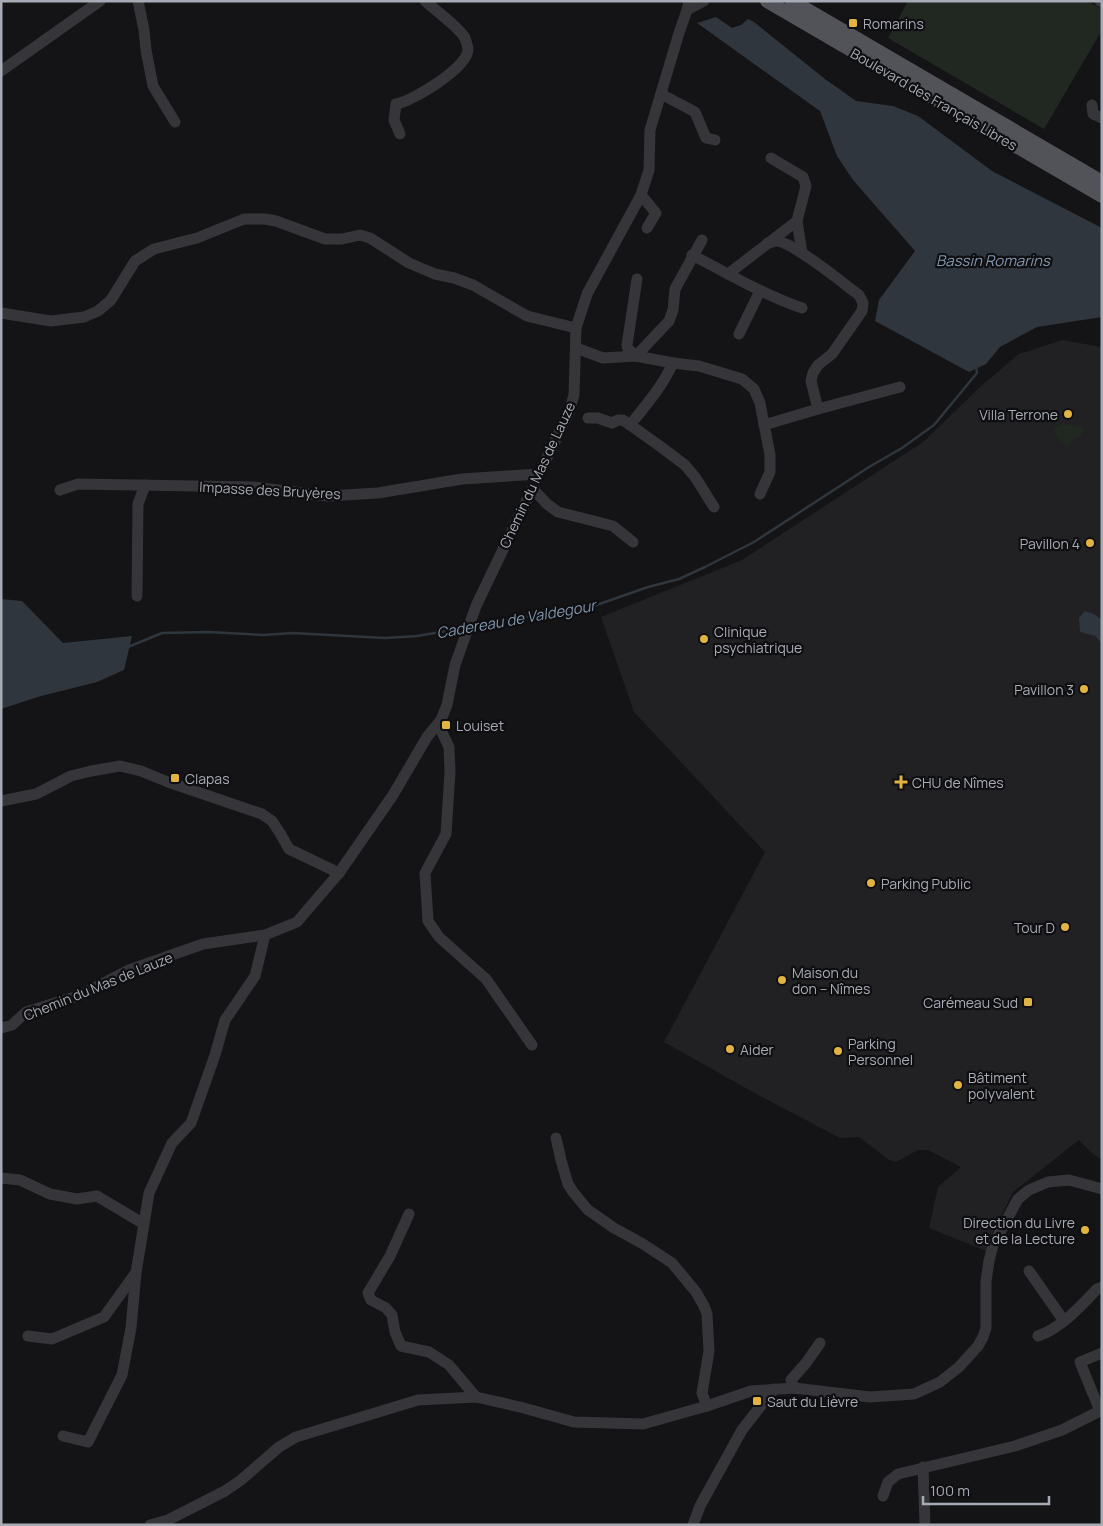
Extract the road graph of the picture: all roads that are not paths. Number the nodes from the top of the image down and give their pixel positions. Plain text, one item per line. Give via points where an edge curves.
1 (100, 1) edge
2 (138, 1) edge
3 (424, 1) edge
4 (704, 1) edge
5 (767, 1) edge
6 (792, 1) edge
7 (688, 6) edge
8 (1, 71) edge
9 (661, 94) junction
10 (1092, 105) dead end
11 (1102, 118) edge
12 (175, 122) dead end
13 (400, 134) dead end
14 (715, 140) dead end
15 (771, 158) dead end
16 (1102, 182) edge
17 (641, 195) junction
18 (1102, 196) edge
19 (797, 221) junction
20 (646, 228) dead end
21 (702, 240) dead end
22 (768, 243) junction
23 (802, 253) junction
24 (692, 255) junction
25 (728, 274) junction
26 (637, 278) dead end
27 (760, 290) junction
28 (802, 308) dead end
29 (1, 313) edge
30 (576, 328) junction
31 (739, 334) dead end
32 (576, 348) junction
33 (636, 356) junction
34 (673, 363) junction
35 (900, 387) dead end
36 (818, 410) junction
37 (588, 418) dead end
38 (630, 424) junction
39 (764, 425) junction
40 (539, 474) junction
41 (145, 485) junction
42 (533, 489) junction
43 (60, 490) dead end
44 (760, 494) dead end
45 (714, 507) dead end
46 (633, 542) dead end
47 (137, 596) dead end
48 (440, 727) junction
49 (1, 801) edge
50 (339, 872) junction
51 (264, 935) junction
52 (1, 1028) edge
53 (532, 1046) dead end
54 (556, 1138) dead end
55 (1, 1178) edge
56 (1102, 1189) edge
57 (409, 1214) dead end
58 (144, 1224) junction
59 (1029, 1271) dead end
60 (136, 1273) junction
61 (1102, 1287) edge
62 (1064, 1321) junction
63 (28, 1336) dead end
64 (1038, 1336) dead end
65 (820, 1343) dead end
66 (1102, 1353) edge
67 (794, 1388) junction
68 (774, 1389) junction
69 (476, 1396) junction
70 (707, 1406) junction
71 (1101, 1411) edge
72 (63, 1436) dead end
73 (923, 1467) junction
74 (883, 1496) dead end
75 (150, 1525) edge
76 (693, 1525) edge
77 (925, 1525) edge

1 - 8 street
2 - 12 street via 153,86
3 - 13 street via 459,31 468,50 461,64 442,79 416,97 396,104 394,120
4 - 7 street, Chemin du Mas de Lauze
5 - 18 main road, Boulevard des Français Libres
6 - 16 main road, Boulevard des Français Libres
7 - 9 street, Chemin du Mas de Lauze
9 - 14 street via 695,112 706,138
9 - 17 street, Chemin du Mas de Lauze via 650,130 649,170
10 - 11 street via 1093,114
15 - 19 street via 806,182
17 - 20 street via 656,213
17 - 30 street, Chemin du Mas de Lauze via 587,294
19 - 22 street
19 - 23 street
21 - 24 street
22 - 23 street via 782,242
22 - 25 street
23 - 36 street via 859,295 863,303 862,311 832,354 813,373 811,381
24 - 25 street
24 - 33 street via 675,289 669,321
25 - 27 street
26 - 33 street via 627,345
27 - 28 street
27 - 31 street
29 - 30 street via 51,321 84,317 111,300 135,261 154,249 197,238 244,219 265,219 325,239 360,235 370,238 409,263 473,285 527,316
30 - 32 street, Chemin du Mas de Lauze
32 - 33 street via 603,358
32 - 40 street, Chemin du Mas de Lauze via 574,395
33 - 34 street
34 - 38 street via 658,389
34 - 39 street via 699,366 742,379 754,389
35 - 36 street
36 - 39 street
37 - 38 street via 598,418 607,423 623,420
38 - 45 street via 685,466
39 - 44 street via 770,472
40 - 41 street, Impasse des Bruyères via 462,479 378,493 328,496 253,487
40 - 42 street, Chemin du Mas de Lauze
41 - 43 street, Impasse des Bruyères via 78,484
41 - 47 street via 138,504
42 - 46 street via 558,512 613,526
42 - 48 street, Chemin du Mas de Lauze via 468,626
48 - 50 street, Chemin du Mas de Lauze via 428,737 393,795
48 - 53 street via 449,747 450,781 446,834 425,873 428,921 439,937 486,980
49 - 50 street via 36,794 71,776 120,766 262,814 272,822 289,849
50 - 51 street, Chemin du Mas de Lauze via 297,922
51 - 52 street, Chemin du Mas de Lauze via 203,944 130,970 81,995 26,1012 12,1025
51 - 58 street via 255,976 225,1020 190,1122 172,1143 149,1193
54 - 70 street via 568,1184 588,1210 672,1263 704,1306 709,1351 702,1393
55 - 58 street via 20,1180 50,1194 77,1199 97,1196
56 - 67 street via 1069,1180 1048,1182 1018,1199 993,1244 986,1281 986,1328 983,1337 959,1367 940,1382 914,1394 870,1397
57 - 69 street via 368,1293 371,1300 392,1315 401,1346 429,1352 449,1365
58 - 60 street
59 - 62 street
60 - 63 street via 104,1317 52,1339
60 - 72 street via 131,1328 122,1375 88,1442
61 - 62 street
62 - 64 street
65 - 67 street via 790,1380
66 - 71 street via 1080,1362
67 - 68 street
68 - 70 street via 751,1391
68 - 76 street via 742,1430
69 - 70 street via 574,1422 643,1424
69 - 75 street via 418,1400 296,1437 225,1491 168,1520
71 - 73 street via 1062,1430 1015,1446
73 - 74 street via 898,1474 888,1482
73 - 77 street

